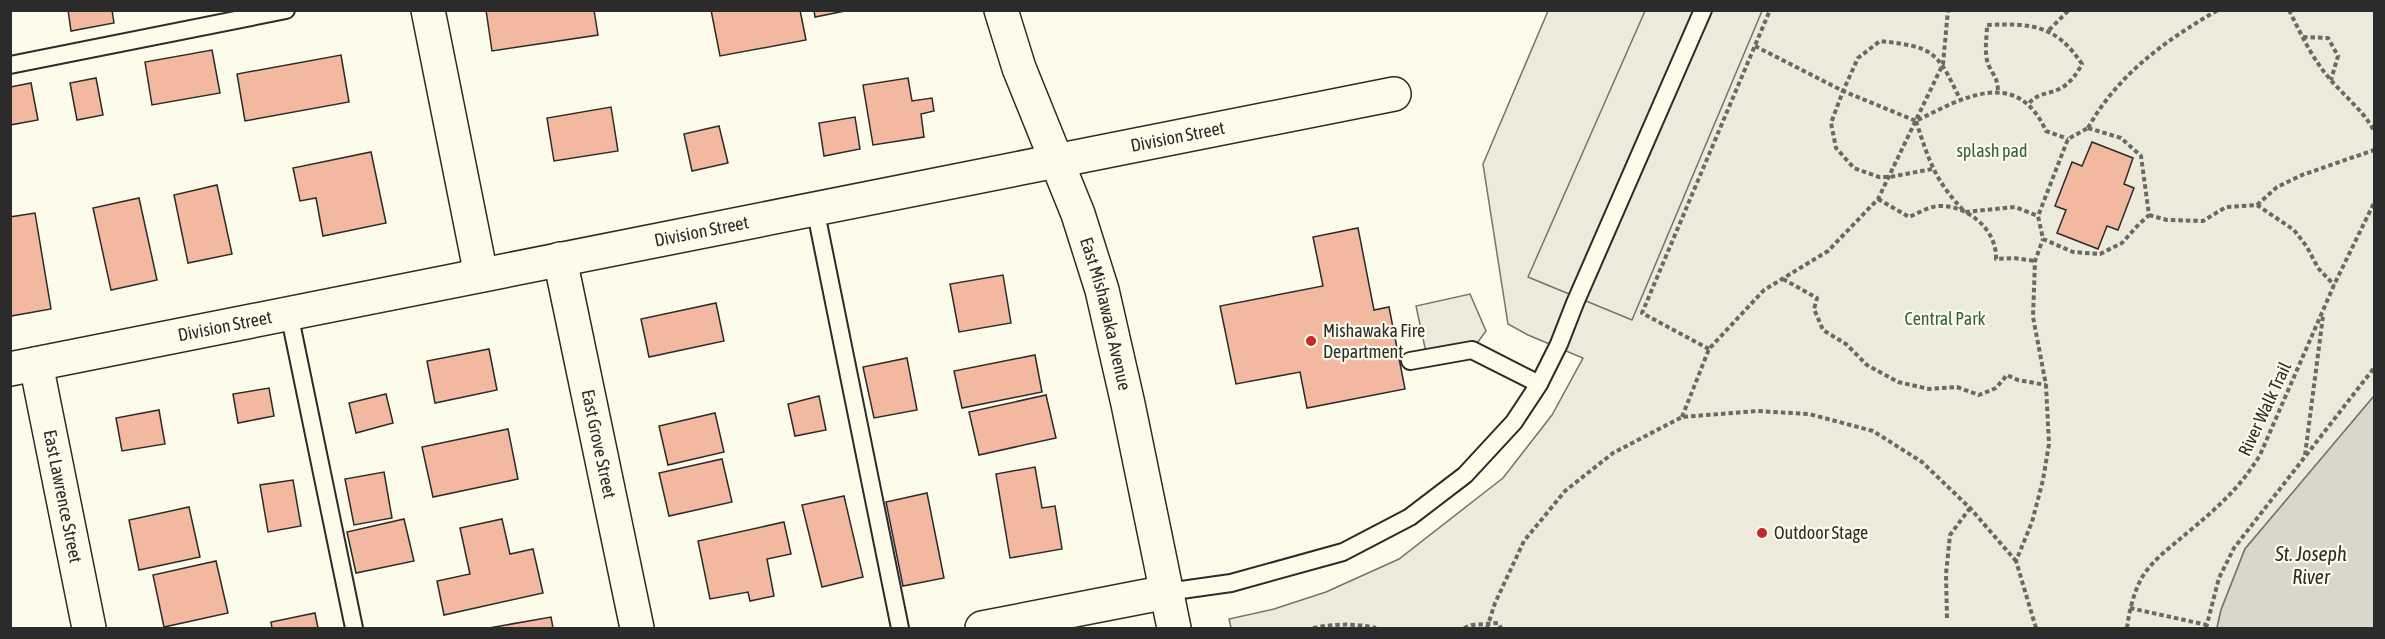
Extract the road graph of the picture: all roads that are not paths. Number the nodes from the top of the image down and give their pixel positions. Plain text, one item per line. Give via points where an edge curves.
1 (286, 10) edge
2 (428, 10) edge
3 (1001, 10) edge
4 (1703, 10) edge
5 (10, 65) edge
6 (1394, 94) dead end
7 (1056, 161) junction
8 (815, 208) junction
9 (560, 259) junction
10 (481, 274) junction
11 (289, 313) junction
12 (1410, 361) dead end
13 (23, 366) edge
14 (1539, 384) junction
15 (1167, 592) junction
16 (88, 628) edge
17 (354, 628) edge
18 (637, 628) edge
19 (900, 628) edge
20 (982, 628) edge
21 (1174, 628) edge

1 - 5 lane
2 - 10 street
3 - 7 street, East Mishawaka Avenue via 1010,46
4 - 14 lane
6 - 7 street, Division Street
7 - 8 street, Division Street
7 - 15 street, East Mishawaka Avenue via 1102,290
8 - 9 street, Division Street
8 - 19 lane
9 - 10 street, Division Street
9 - 18 street, East Grove Street
10 - 11 street, Division Street
11 - 13 street, Division Street
11 - 17 lane
12 - 14 lane via 1472,350
13 - 16 street, East Lawrence Street
14 - 15 lane via 1514,422 1465,475 1410,517 1343,552 1231,583
15 - 20 street
15 - 21 street, East Mishawaka Avenue

